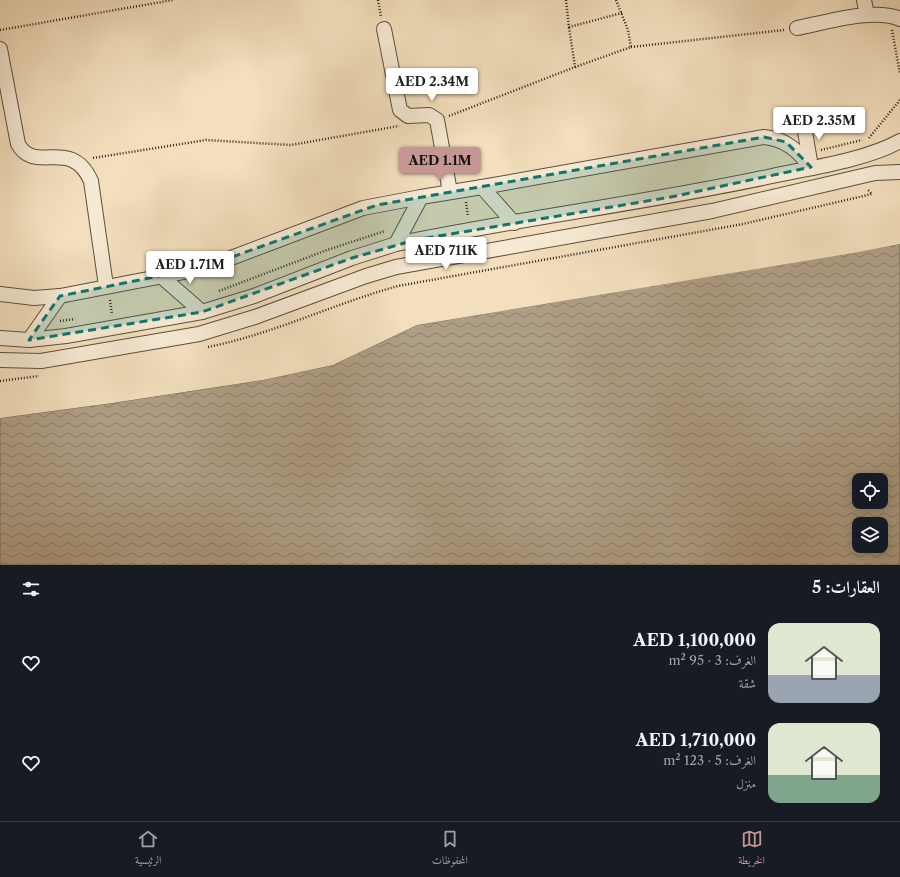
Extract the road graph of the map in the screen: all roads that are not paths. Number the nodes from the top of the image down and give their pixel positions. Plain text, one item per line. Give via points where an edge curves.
1 (864, 0) edge
2 (867, 15) junction
3 (895, 17) edge
4 (797, 28) road end
5 (384, 30) dead end
6 (0, 49) edge
7 (803, 120) dead end
8 (900, 141) edge
9 (811, 167) junction
10 (900, 172) edge
11 (482, 188) junction
12 (450, 192) junction
13 (421, 196) junction
14 (514, 223) junction
15 (396, 244) junction
16 (162, 277) junction
17 (106, 286) junction
18 (0, 294) edge
19 (60, 296) junction
20 (202, 312) junction
21 (0, 338) edge
22 (29, 340) junction
23 (0, 360) edge

1 - 2 street
2 - 3 street
2 - 4 street
5 - 12 street via 400,110 408,116 429,115 436,120
6 - 17 street via 20,149 33,157 60,156 76,161 91,181
7 - 9 street
8 - 9 street via 872,152
9 - 11 street via 786,142 764,137
9 - 14 street via 671,197
10 - 23 street via 875,173 712,211 396,267 199,334 41,361
11 - 12 street
11 - 14 street
12 - 13 street
13 - 15 street
13 - 16 street via 363,208 223,261
14 - 15 street
15 - 20 street via 254,296
16 - 17 street
16 - 20 street
17 - 19 street
18 - 19 street via 34,298
19 - 22 street
20 - 22 street
21 - 22 street

